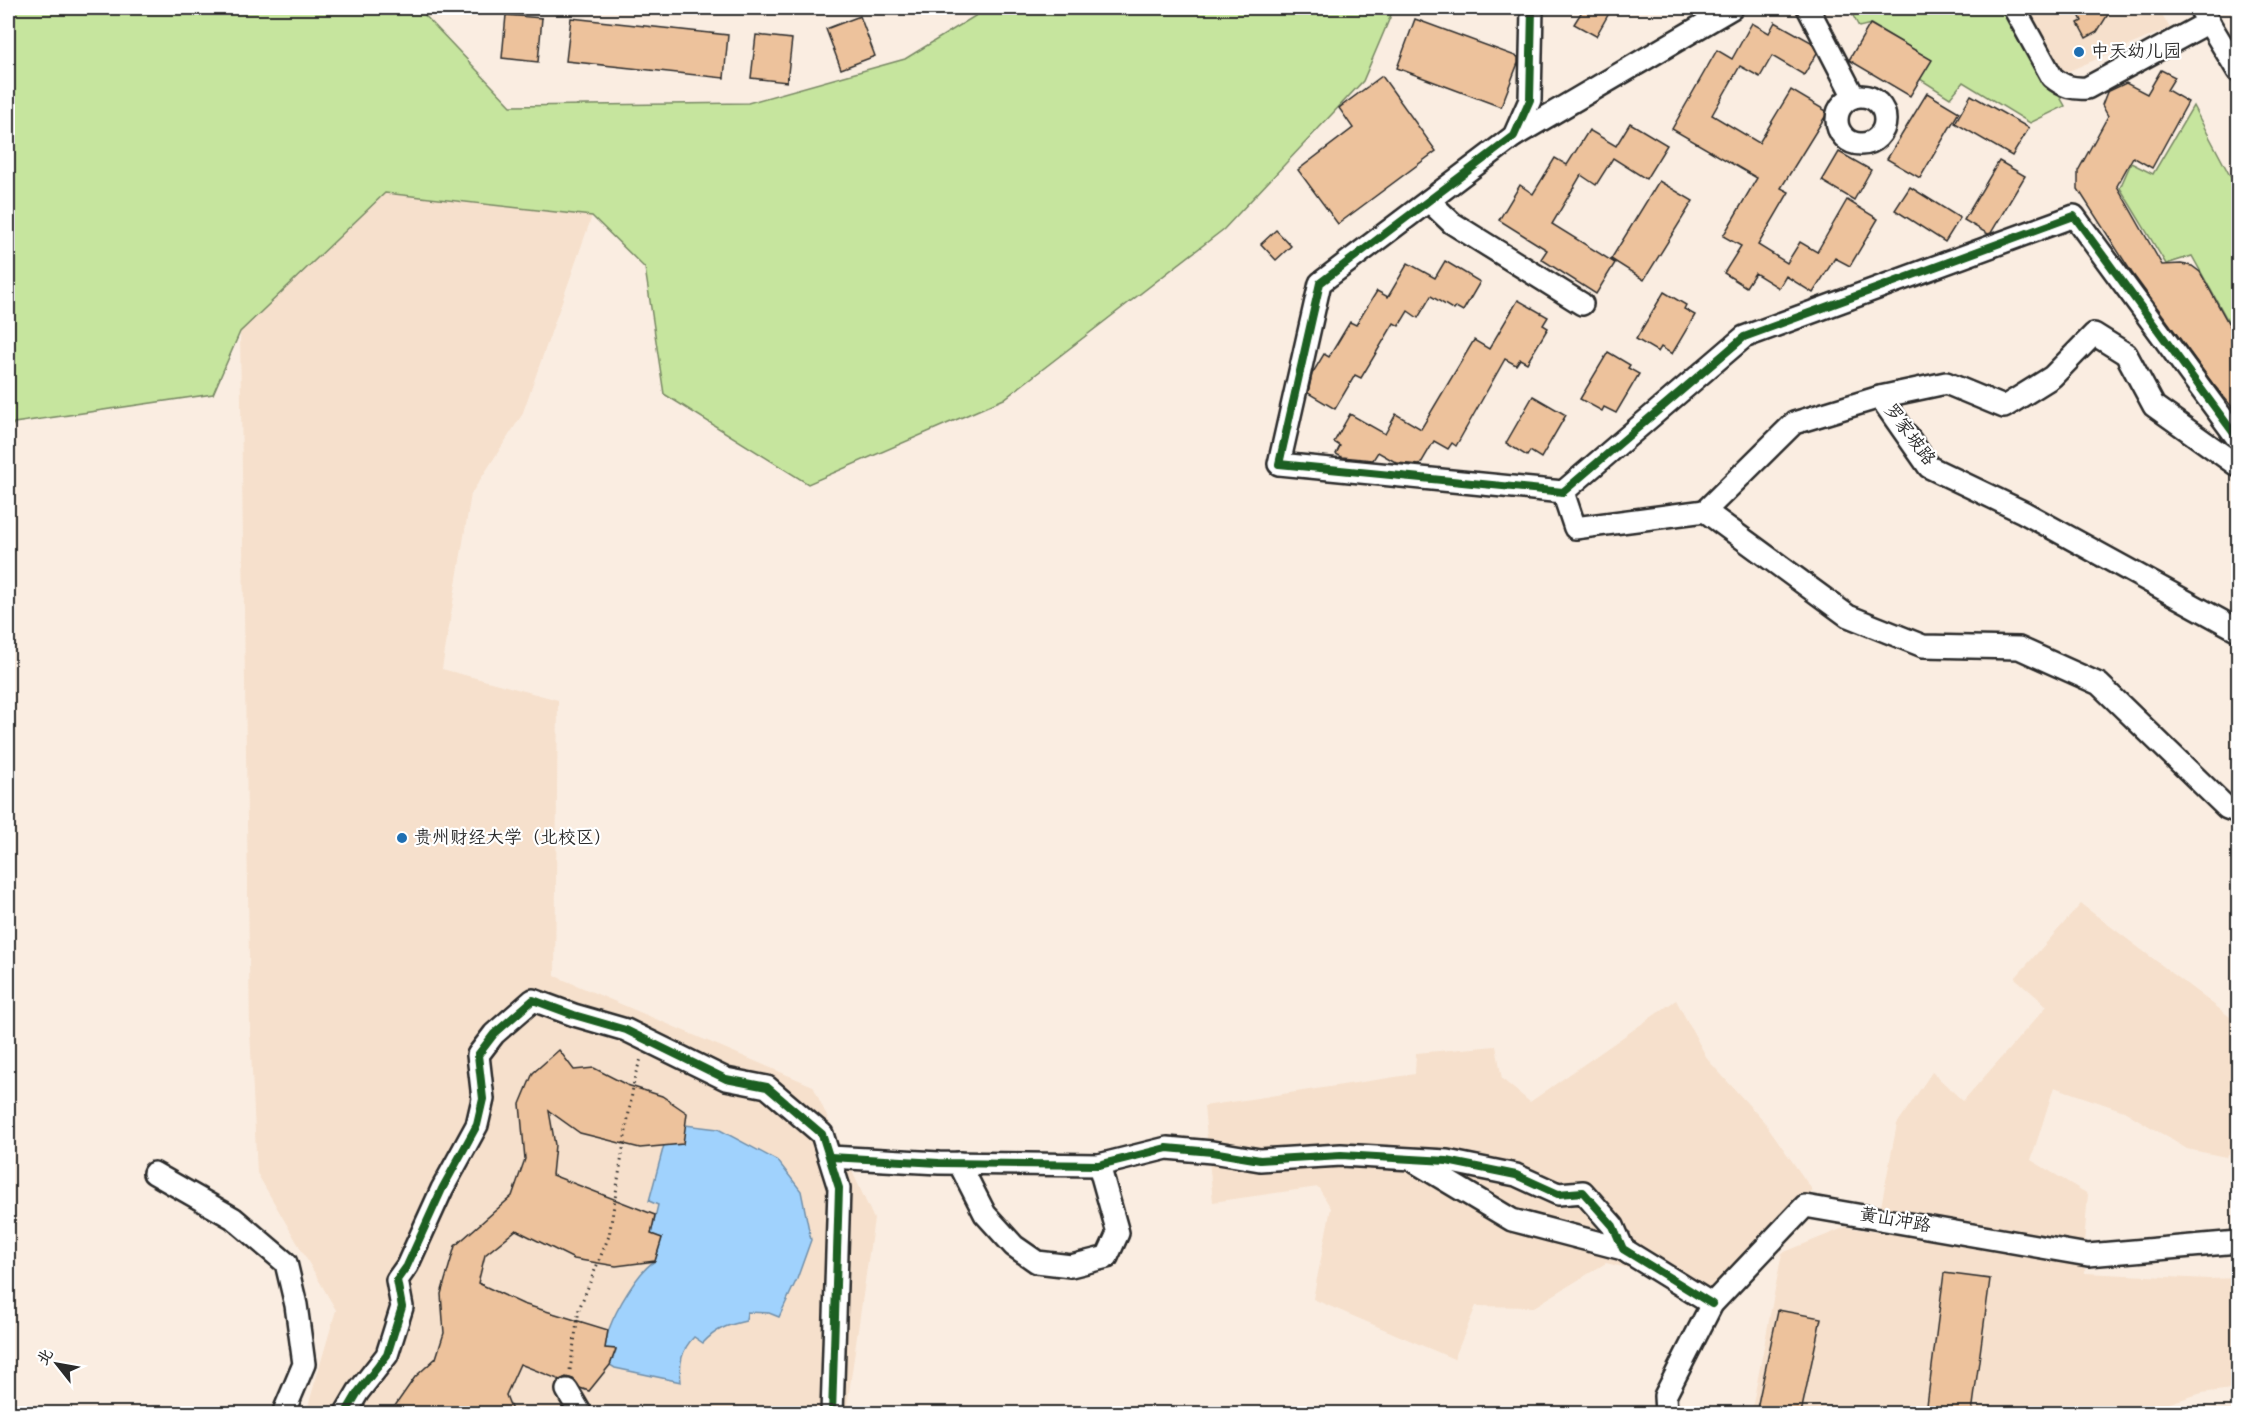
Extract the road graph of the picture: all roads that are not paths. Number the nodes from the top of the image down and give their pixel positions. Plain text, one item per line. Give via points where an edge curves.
1 (1532, 8) edge
2 (1732, 8) edge
3 (1808, 8) edge
4 (2014, 8) edge
5 (2205, 15) edge
6 (2238, 71) edge
7 (1854, 97) dead end
8 (1514, 136) junction
9 (1429, 201) junction
10 (1582, 304) dead end
11 (1880, 397) junction
12 (2238, 439) edge
13 (2238, 466) edge
14 (1563, 492) junction
15 (1705, 511) junction
16 (2238, 630) edge
17 (2238, 812) edge
18 (830, 1157) junction
19 (1412, 1160) junction
20 (959, 1163) junction
21 (1099, 1165) junction
22 (154, 1173) dead end
23 (2238, 1242) edge
24 (1623, 1249) junction
25 (1712, 1304) junction
26 (567, 1390) road end
27 (283, 1413) edge
28 (345, 1413) edge
29 (581, 1413) edge
30 (831, 1413) edge
31 (1666, 1413) edge

1 - 8 street via 1530,100
2 - 8 street
3 - 7 street
4 - 5 street via 2052,77 2074,89 2087,88
5 - 6 street
8 - 9 street
9 - 10 street via 1452,223
9 - 14 street via 1320,283 1279,464
11 - 13 street, 罗家坡路 via 1946,382 2004,407 2052,377 2094,334 2126,354 2154,406
11 - 15 street via 1794,423
11 - 16 street, 罗家坡路 via 1929,467 2023,512
12 - 14 street via 2074,216 1744,337
14 - 15 street via 1575,528
15 - 17 street via 1848,616 1923,646 2019,648 2099,684 2227,808
18 - 20 street
18 - 28 street via 822,1134 767,1087 726,1079 626,1030 532,1000 494,1034 478,1055 483,1099 477,1125 397,1280 402,1306 387,1355
18 - 30 street via 839,1188
19 - 21 street via 1341,1155 1260,1160 1167,1148
19 - 24 street via 1512,1220
19 - 24 street via 1447,1161 1516,1175 1558,1194 1583,1192 1613,1226
20 - 21 street
20 - 21 street via 985,1214 1014,1246 1037,1262 1071,1266 1107,1257 1118,1233
22 - 27 street via 233,1218 286,1263 304,1364
23 - 25 street, 黄山冲路 via 2088,1255 1805,1206
24 - 25 street
25 - 31 street, 黄山冲路 via 1665,1396
26 - 29 street

